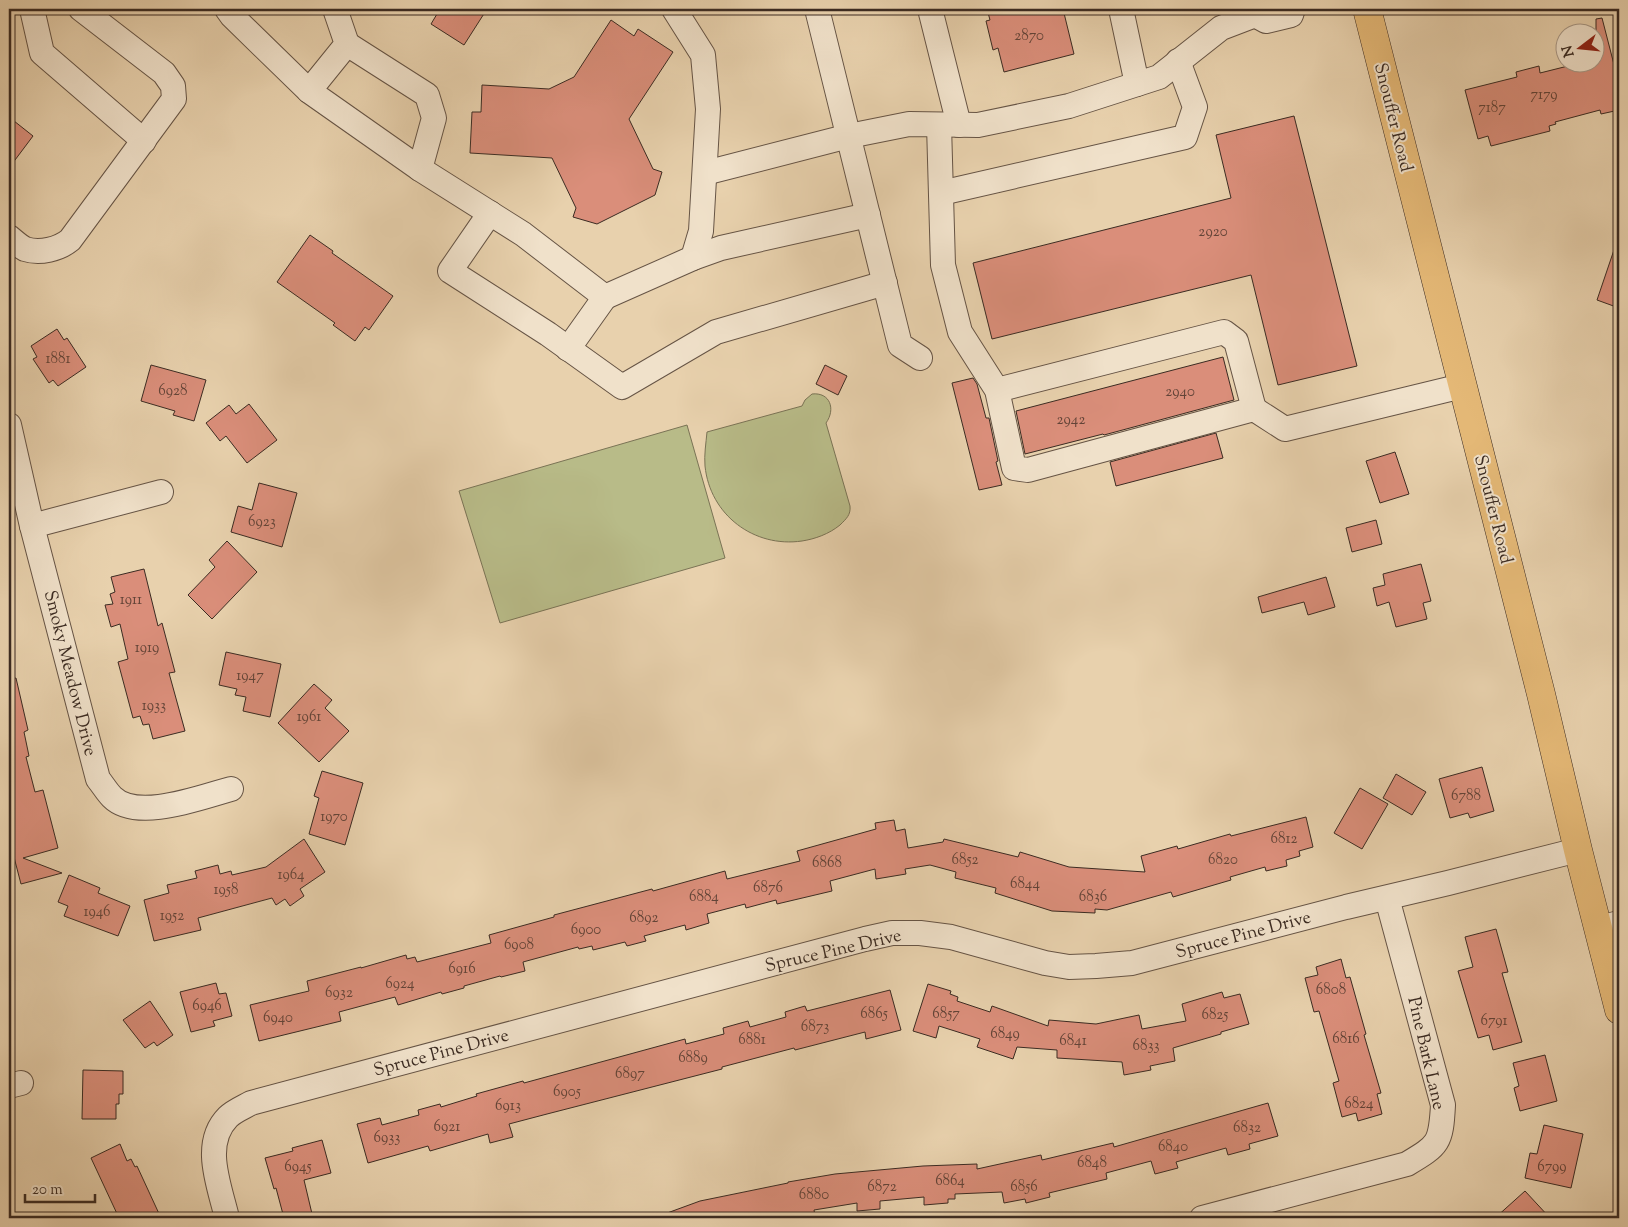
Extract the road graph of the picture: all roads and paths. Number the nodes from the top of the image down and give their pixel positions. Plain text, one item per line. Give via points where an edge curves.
1 (32, 9) edge
2 (81, 9) edge
3 (227, 9) edge
4 (335, 9) edge
5 (674, 9) edge
6 (817, 9) edge
7 (930, 9) edge
8 (1121, 9) edge
9 (1293, 9) edge
10 (1367, 9) edge
11 (1256, 12) edge
12 (347, 44) junction
13 (1178, 61) junction
14 (1137, 84) junction
15 (309, 91) junction
16 (949, 125) junction
17 (848, 136) junction
18 (144, 141) junction
19 (420, 169) junction
20 (705, 172) junction
21 (941, 193) junction
22 (490, 213) junction
23 (868, 215) junction
24 (9, 237) edge
25 (693, 258) junction
26 (885, 283) junction
27 (605, 298) junction
28 (568, 349) junction
29 (920, 358) dead end
30 (1462, 386) junction
31 (996, 390) junction
32 (1254, 409) junction
33 (9, 425) edge
34 (161, 492) dead end
35 (32, 526) junction
36 (231, 789) dead end
37 (1578, 850) junction
38 (1387, 898) junction
39 (1609, 925) edge
40 (1619, 1010) edge
41 (228, 1218) edge
42 (1202, 1218) edge

1 - 18 street via 42,54
2 - 18 street via 164,73 173,86 174,99
3 - 15 street
4 - 12 street
5 - 20 street via 703,55 708,108
6 - 17 street
7 - 16 street
8 - 14 street
9 - 11 street via 1292,15 1266,21
10 - 30 main road, Snouffer Road
11 - 13 street via 1220,28
12 - 15 street
12 - 19 street via 427,95 434,118
13 - 14 street via 1159,77
13 - 21 street via 1195,107 1185,137
14 - 16 street via 1069,106 978,125
15 - 19 street
16 - 17 street via 909,124
16 - 21 street
17 - 20 street
17 - 23 street
18 - 24 street via 63,245 33,251
19 - 22 street
20 - 25 street via 701,231
21 - 31 street via 943,265 960,332
22 - 27 street via 523,234
22 - 28 street via 450,271
23 - 25 street via 721,248
23 - 26 street
25 - 27 street
26 - 28 street via 716,332 622,387
26 - 29 street via 900,345
27 - 28 street
30 - 32 street via 1285,429
30 - 37 main road, Snouffer Road
31 - 32 street via 1224,332 1236,342
31 - 32 street via 1014,468 1028,470
33 - 35 street, Smoky Meadow Drive
34 - 35 street
35 - 36 street, Smoky Meadow Drive via 98,779 113,798 135,808 160,807
37 - 38 street, Spruce Pine Drive
37 - 39 main road, Snouffer Road
38 - 41 street, Spruce Pine Drive via 1132,963 1096,966 1069,967 1046,963 951,937 892,933 251,1103 229,1116 216,1137 214,1162
38 - 42 street, Pine Bark Lane via 1443,1105 1442,1130 1436,1143 1428,1152 1406,1164
39 - 40 main road, Snouffer Road

